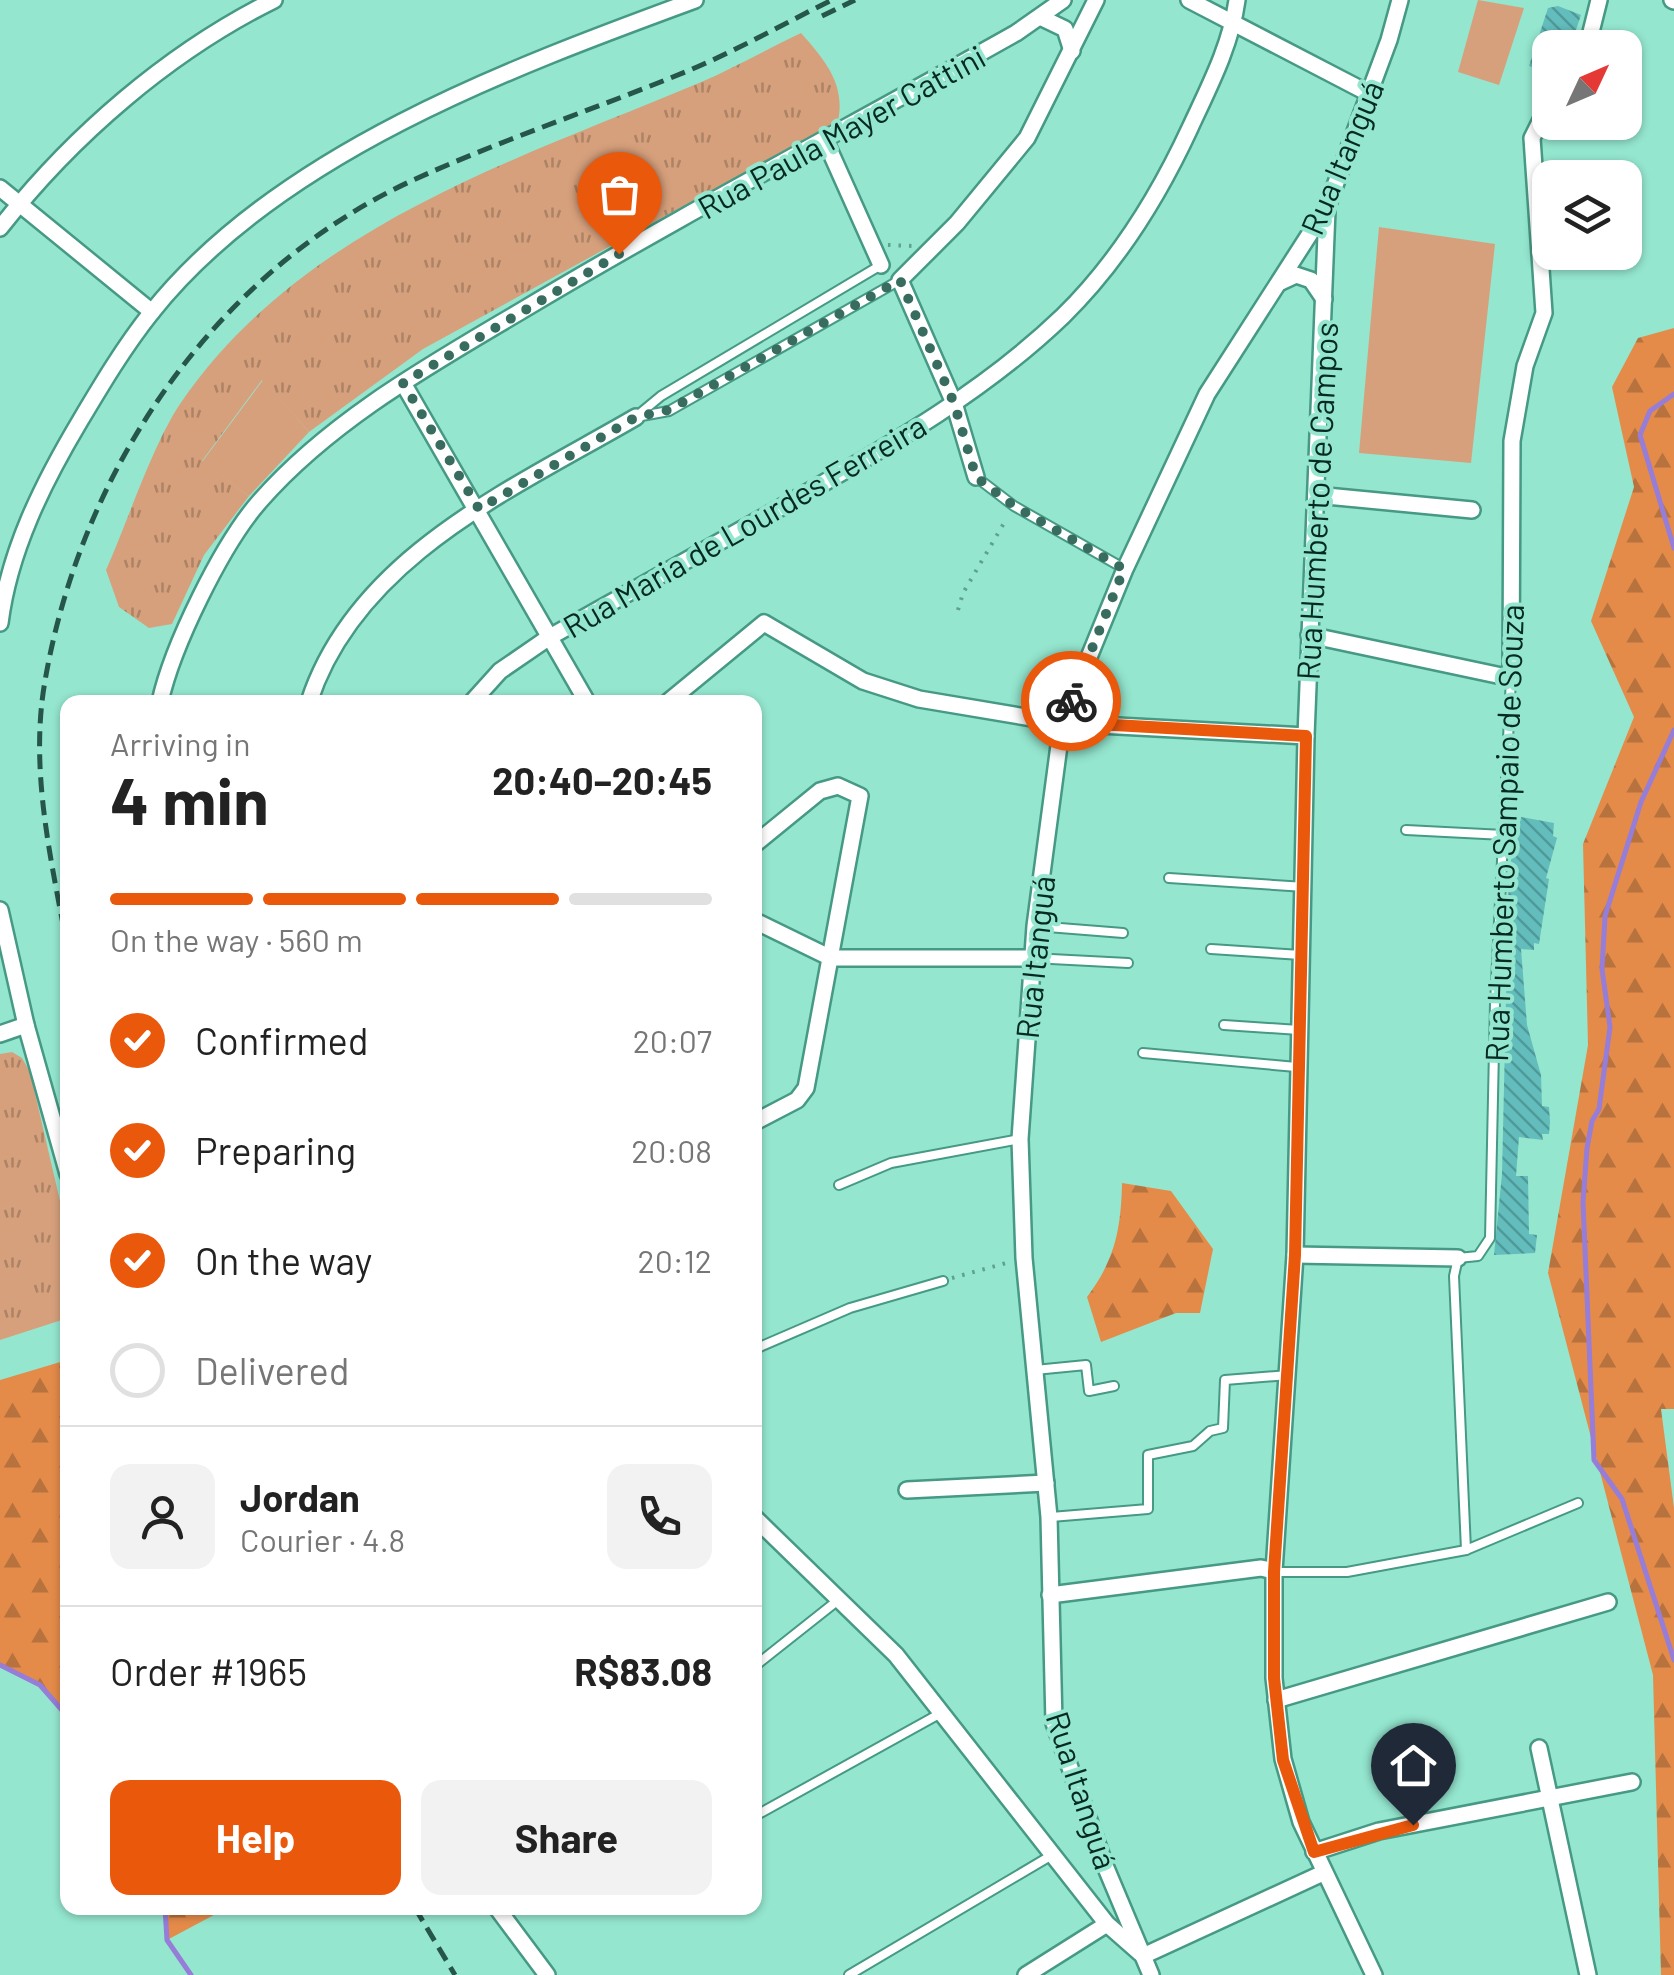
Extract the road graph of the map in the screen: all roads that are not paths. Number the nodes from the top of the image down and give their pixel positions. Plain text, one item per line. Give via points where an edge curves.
1 (274, 0) edge
2 (643, 0) edge
3 (695, 0) edge
4 (1189, 0) edge
5 (1236, 0) edge
6 (1400, 0) edge
7 (1599, 0) edge
8 (1062, 1) edge
9 (1092, 3) edge
10 (1040, 16) junction
11 (645, 19) junction
12 (1233, 25) junction
13 (1065, 30) junction
14 (1591, 30) edge
15 (1072, 51) junction
16 (1368, 94) junction
17 (825, 140) junction
18 (1532, 140) edge
19 (0, 188) edge
20 (20, 203) junction
21 (1327, 207) junction
22 (0, 228) edge
23 (880, 266) joint
24 (900, 280) junction
25 (1281, 282) junction
26 (1324, 300) junction
27 (152, 312) junction
28 (403, 383) junction
29 (954, 403) junction
30 (636, 417) junction
31 (976, 477) joint
32 (1316, 495) junction
33 (479, 509) junction
34 (1472, 510) dead end
35 (1124, 569) junction
36 (0, 623) edge
37 (1310, 635) junction
38 (548, 638) junction
39 (1511, 678) junction
40 (162, 695) edge
41 (311, 695) edge
42 (479, 695) edge
43 (583, 695) edge
44 (677, 695) edge
45 (1062, 722) junction
46 (1306, 736) junction
47 (1406, 830) dead end
48 (1504, 835) junction
49 (762, 838) edge
50 (1170, 878) dead end
51 (1305, 887) junction
52 (0, 910) edge
53 (762, 924) edge
54 (1034, 926) junction
55 (1123, 933) dead end
56 (1211, 949) dead end
57 (1303, 956) junction
58 (831, 958) junction
59 (1032, 958) junction
60 (1128, 962) dead end
61 (1224, 1024) dead end
62 (26, 1025) junction
63 (1299, 1030) junction
64 (0, 1034) edge
65 (1144, 1053) dead end
66 (1296, 1067) junction
67 (762, 1118) edge
68 (1020, 1139) junction
69 (60, 1146) edge
70 (839, 1185) dead end
71 (1295, 1255) junction
72 (1458, 1258) junction
73 (943, 1281) road end
74 (762, 1346) edge
75 (1035, 1370) junction
76 (1289, 1375) junction
77 (1114, 1386) dead end
78 (1046, 1483) junction
79 (907, 1490) dead end
80 (1578, 1503) dead end
81 (1048, 1517) junction
82 (762, 1525) edge
83 (1466, 1550) junction
84 (1274, 1572) junction
85 (1050, 1595) junction
86 (837, 1601) junction
87 (1608, 1602) dead end
88 (762, 1660) edge
89 (1276, 1700) junction
90 (942, 1713) junction
91 (1539, 1748) dead end
92 (1632, 1782) dead end
93 (1548, 1801) junction
94 (762, 1812) edge
95 (1314, 1852) junction
96 (1052, 1855) junction
97 (1322, 1873) junction
98 (1113, 1886) junction
99 (1083, 1894) junction
100 (502, 1915) edge
101 (1107, 1924) junction
102 (1143, 1956) junction
103 (547, 1975) edge
104 (849, 1975) edge
105 (1026, 1975) edge
106 (1151, 1975) edge
107 (1374, 1975) edge
108 (1588, 1975) edge

1 - 20 street via 160,71
2 - 11 street
3 - 11 street
4 - 12 street
5 - 12 street, Rua Maria de Lourdes Ferreira
6 - 16 street, Rua Itanguá
7 - 14 street
8 - 10 street, Rua Paula Mayer Cattini
8 - 13 street
9 - 15 street
10 - 13 street
10 - 17 street, Rua Paula Mayer Cattini
11 - 27 street via 403,121 314,170 252,216
12 - 16 street
12 - 29 street, Rua Maria de Lourdes Ferreira via 1181,147 1108,264 1064,315
13 - 15 street
15 - 24 street via 1027,138
16 - 21 street, Rua Itanguá
17 - 23 street
17 - 28 street, Rua Paula Mayer Cattini via 584,273
18 - 39 street, Rua Humberto Sampaio de Souza via 1544,313 1525,366 1512,441
19 - 20 street
20 - 22 street
20 - 27 street
21 - 25 street, Rua Itanguá
21 - 26 street, Rua Humberto de Campos
23 - 30 lane via 660,396
24 - 29 street
24 - 30 lane via 669,410
25 - 26 street via 1296,275 1311,280
25 - 35 street, Rua Itanguá via 1207,394
26 - 32 street, Rua Humberto de Campos
27 - 36 street via 48,476 5,584
28 - 33 street
28 - 40 street, Rua Paula Mayer Cattini via 326,437 258,502 168,665
29 - 31 street
29 - 38 street, Rua Maria de Lourdes Ferreira
30 - 33 street
31 - 35 lane
32 - 34 street
32 - 37 street, Rua Humberto de Campos
33 - 38 street
33 - 41 street via 395,573 348,626
35 - 45 street, Rua Itanguá
37 - 39 street
37 - 46 street, Rua Humberto de Campos
38 - 42 street, Rua Maria de Lourdes Ferreira
38 - 43 street
39 - 48 lane, Rua Humberto Sampaio de Souza
44 - 45 street via 764,623 862,681 919,699
45 - 46 street
45 - 54 street, Rua Itanguá
46 - 51 street, Rua Humberto de Campos
47 - 48 lane
48 - 72 lane, Rua Humberto Sampaio de Souza via 1490,1238 1478,1256
49 - 58 street via 820,791 838,786 860,796
50 - 51 lane
51 - 57 street, Rua Humberto de Campos
52 - 62 street
53 - 58 street
54 - 55 lane
54 - 59 street, Rua Itanguá
56 - 57 lane
57 - 63 street, Rua Humberto de Campos
58 - 59 street
58 - 67 street via 806,1088
59 - 60 lane
59 - 68 street, Rua Itanguá
61 - 63 lane
62 - 64 street
62 - 69 street
63 - 66 street, Rua Humberto de Campos
65 - 66 lane
66 - 71 street, Rua Humberto de Campos
68 - 70 lane via 891,1163
68 - 75 street, Rua Itanguá
71 - 72 street
71 - 76 street, Rua Humberto de Campos
72 - 83 lane
73 - 74 lane via 850,1308
75 - 77 lane via 1086,1365 1089,1391
75 - 78 street, Rua Itanguá
76 - 81 lane via 1225,1380 1223,1428 1193,1446 1148,1455 1148,1508
76 - 84 street, Rua Humberto de Campos
78 - 79 street
78 - 81 street, Rua Itanguá
80 - 83 lane
81 - 85 street, Rua Itanguá
82 - 86 street
83 - 84 lane via 1347,1572
84 - 85 street via 1260,1568
84 - 89 street, Rua Humberto de Campos
85 - 98 street, Rua Itanguá via 1054,1723
86 - 88 lane
86 - 90 street via 896,1655
87 - 89 street
89 - 95 street, Rua Humberto de Campos via 1283,1760
90 - 94 lane
90 - 96 street
91 - 93 street
92 - 93 street
93 - 95 street via 1379,1831
93 - 108 street
95 - 97 street, Rua Humberto de Campos
96 - 99 street
96 - 104 lane
97 - 102 street
97 - 107 street, Rua Humberto de Campos
98 - 99 street via 1102,1902
98 - 102 street, Rua Itanguá
99 - 101 street
100 - 103 street
101 - 102 street
101 - 105 street
102 - 106 street, Rua Itanguá

